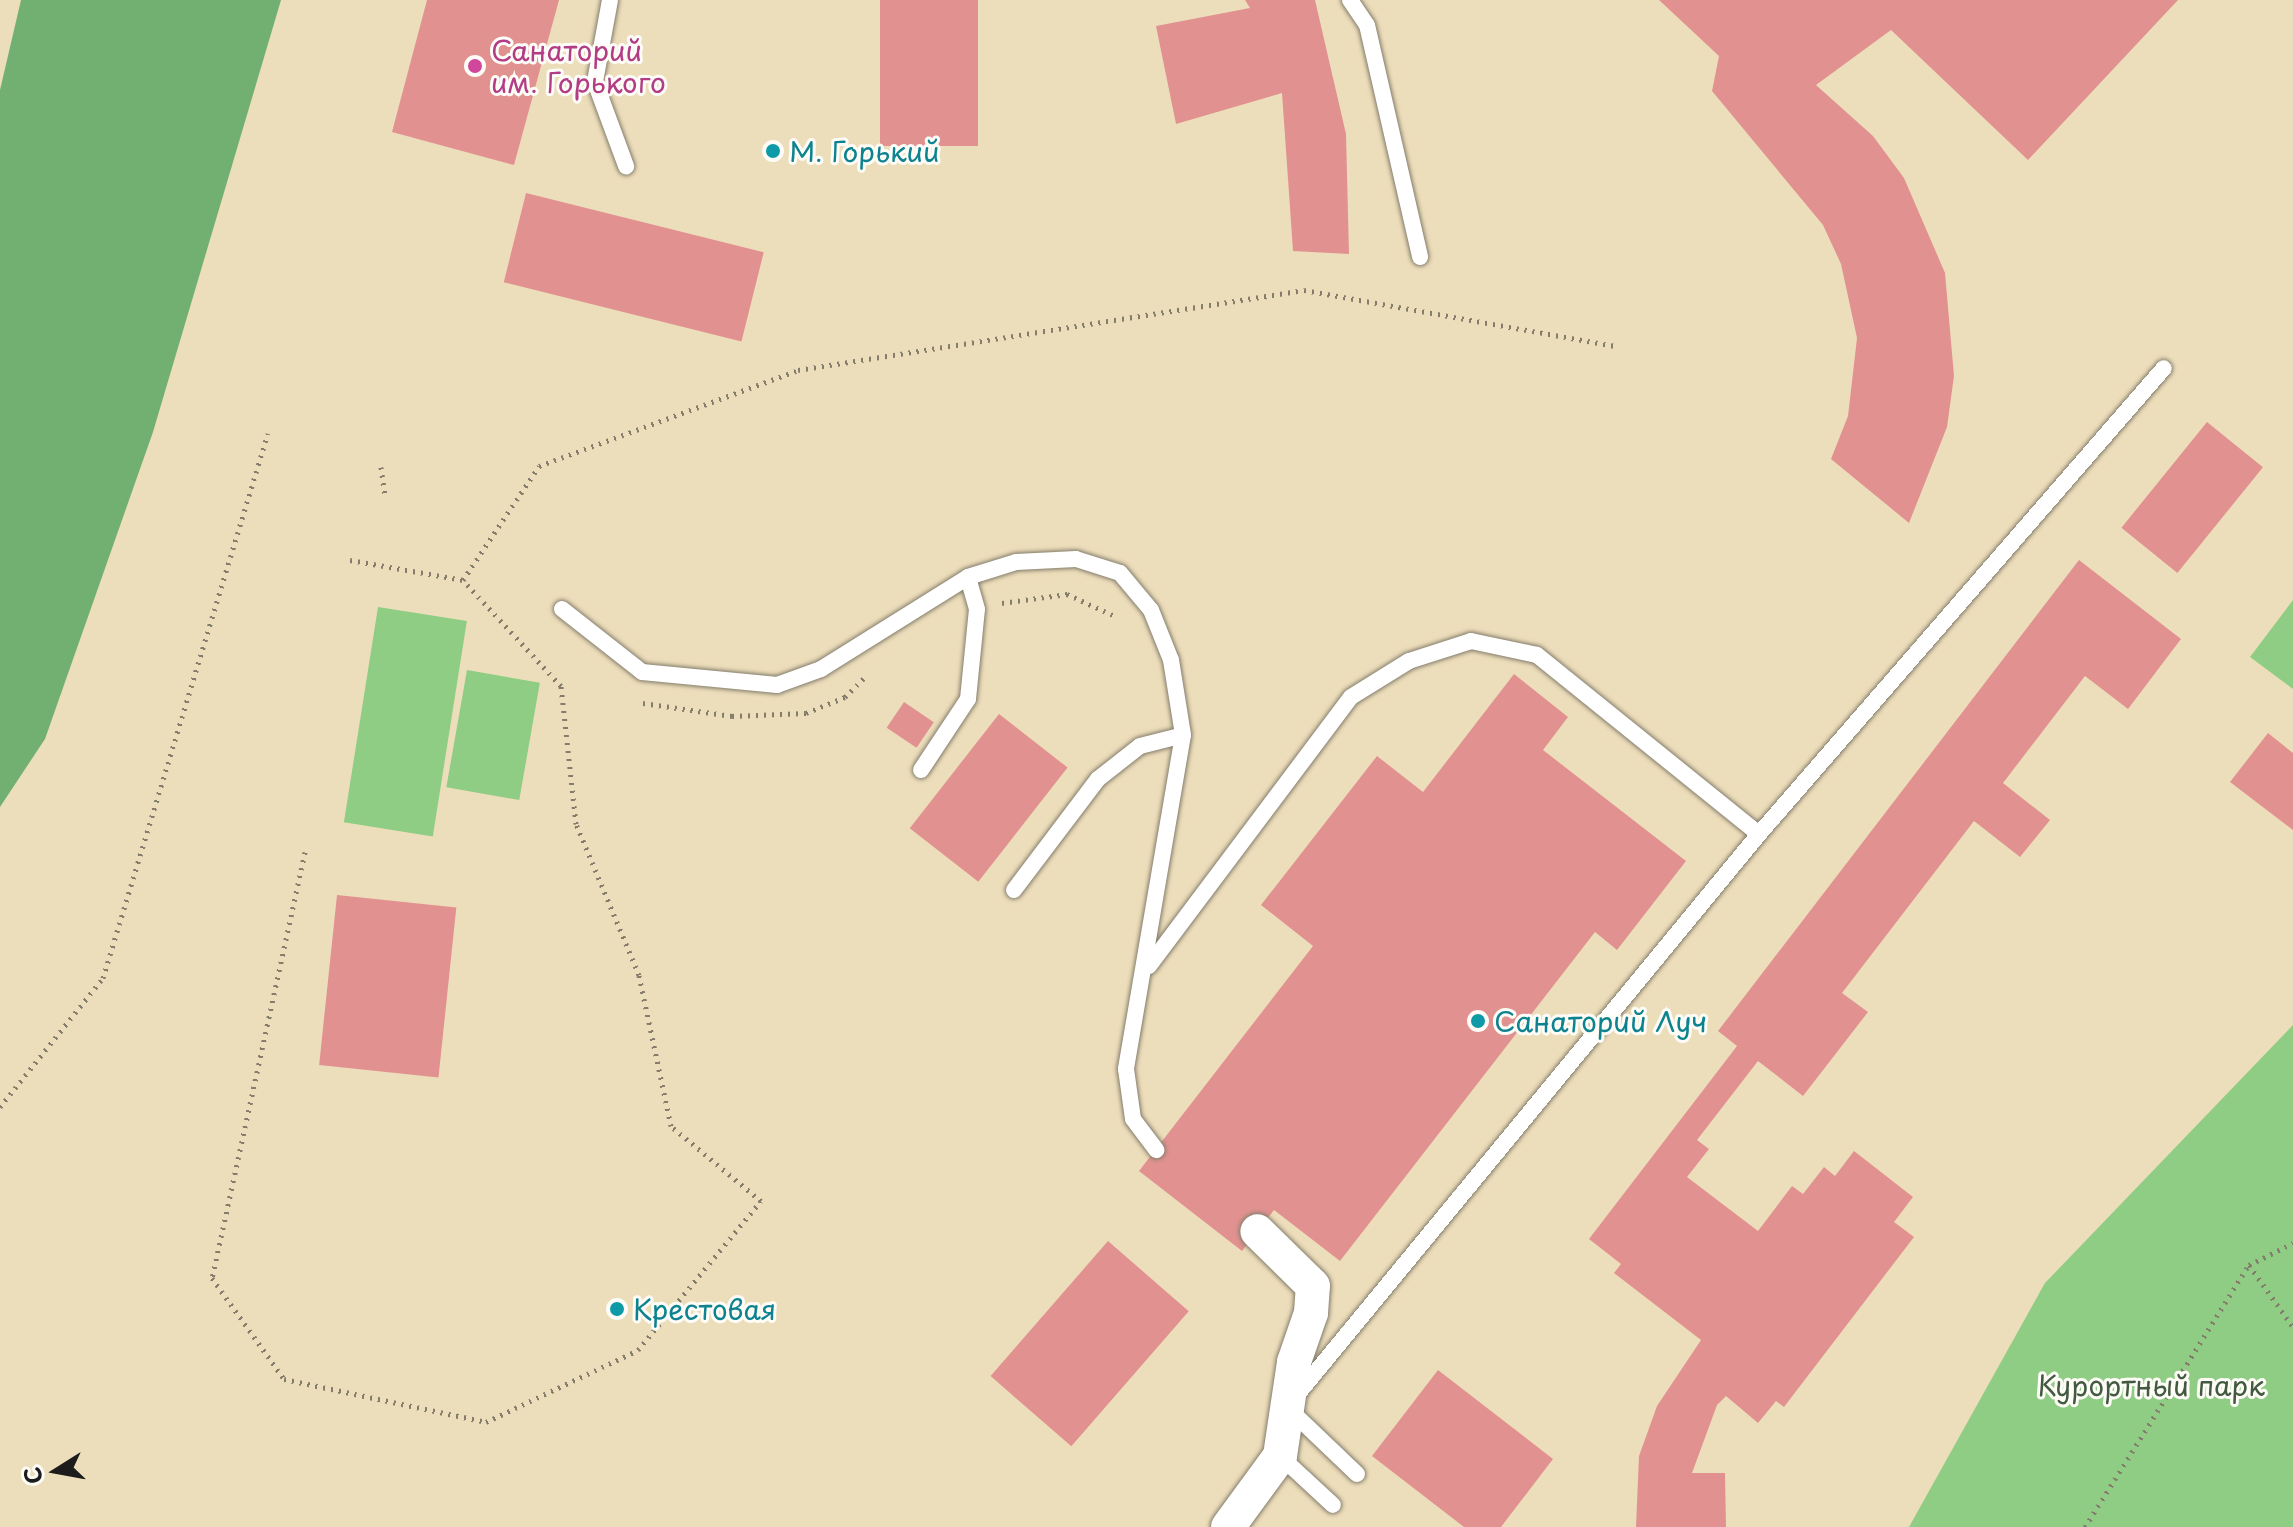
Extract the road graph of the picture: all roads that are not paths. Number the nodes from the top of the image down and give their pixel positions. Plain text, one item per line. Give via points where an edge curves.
1 (610, 0) edge
2 (1350, 0) edge
3 (626, 166) dead end
4 (1420, 257) dead end
5 (2164, 368) dead end
6 (968, 577) junction
7 (562, 609) dead end
8 (1183, 735) junction
9 (921, 770) dead end
10 (1759, 834) junction
11 (1014, 890) dead end
12 (1148, 968) junction
13 (1156, 1150) dead end
14 (1257, 1231) dead end
15 (1287, 1407) junction
16 (1280, 1456) junction
17 (1357, 1474) dead end
18 (1333, 1505) dead end
19 (1228, 1527) edge

1 - 3 lane via 595,82
2 - 4 lane via 1367,25
5 - 10 lane
6 - 7 lane via 821,669 777,685 642,672
6 - 8 lane via 1016,562 1076,559 1120,573 1151,610 1171,660
6 - 9 lane via 977,609 968,699
8 - 11 lane via 1140,746 1098,779
8 - 12 lane
10 - 12 lane via 1537,655 1471,641 1409,661 1351,697
10 - 15 lane
12 - 13 lane via 1126,1069 1133,1119
14 - 15 street via 1313,1286 1320,1319
15 - 16 street
15 - 17 lane
16 - 18 lane
16 - 19 street

